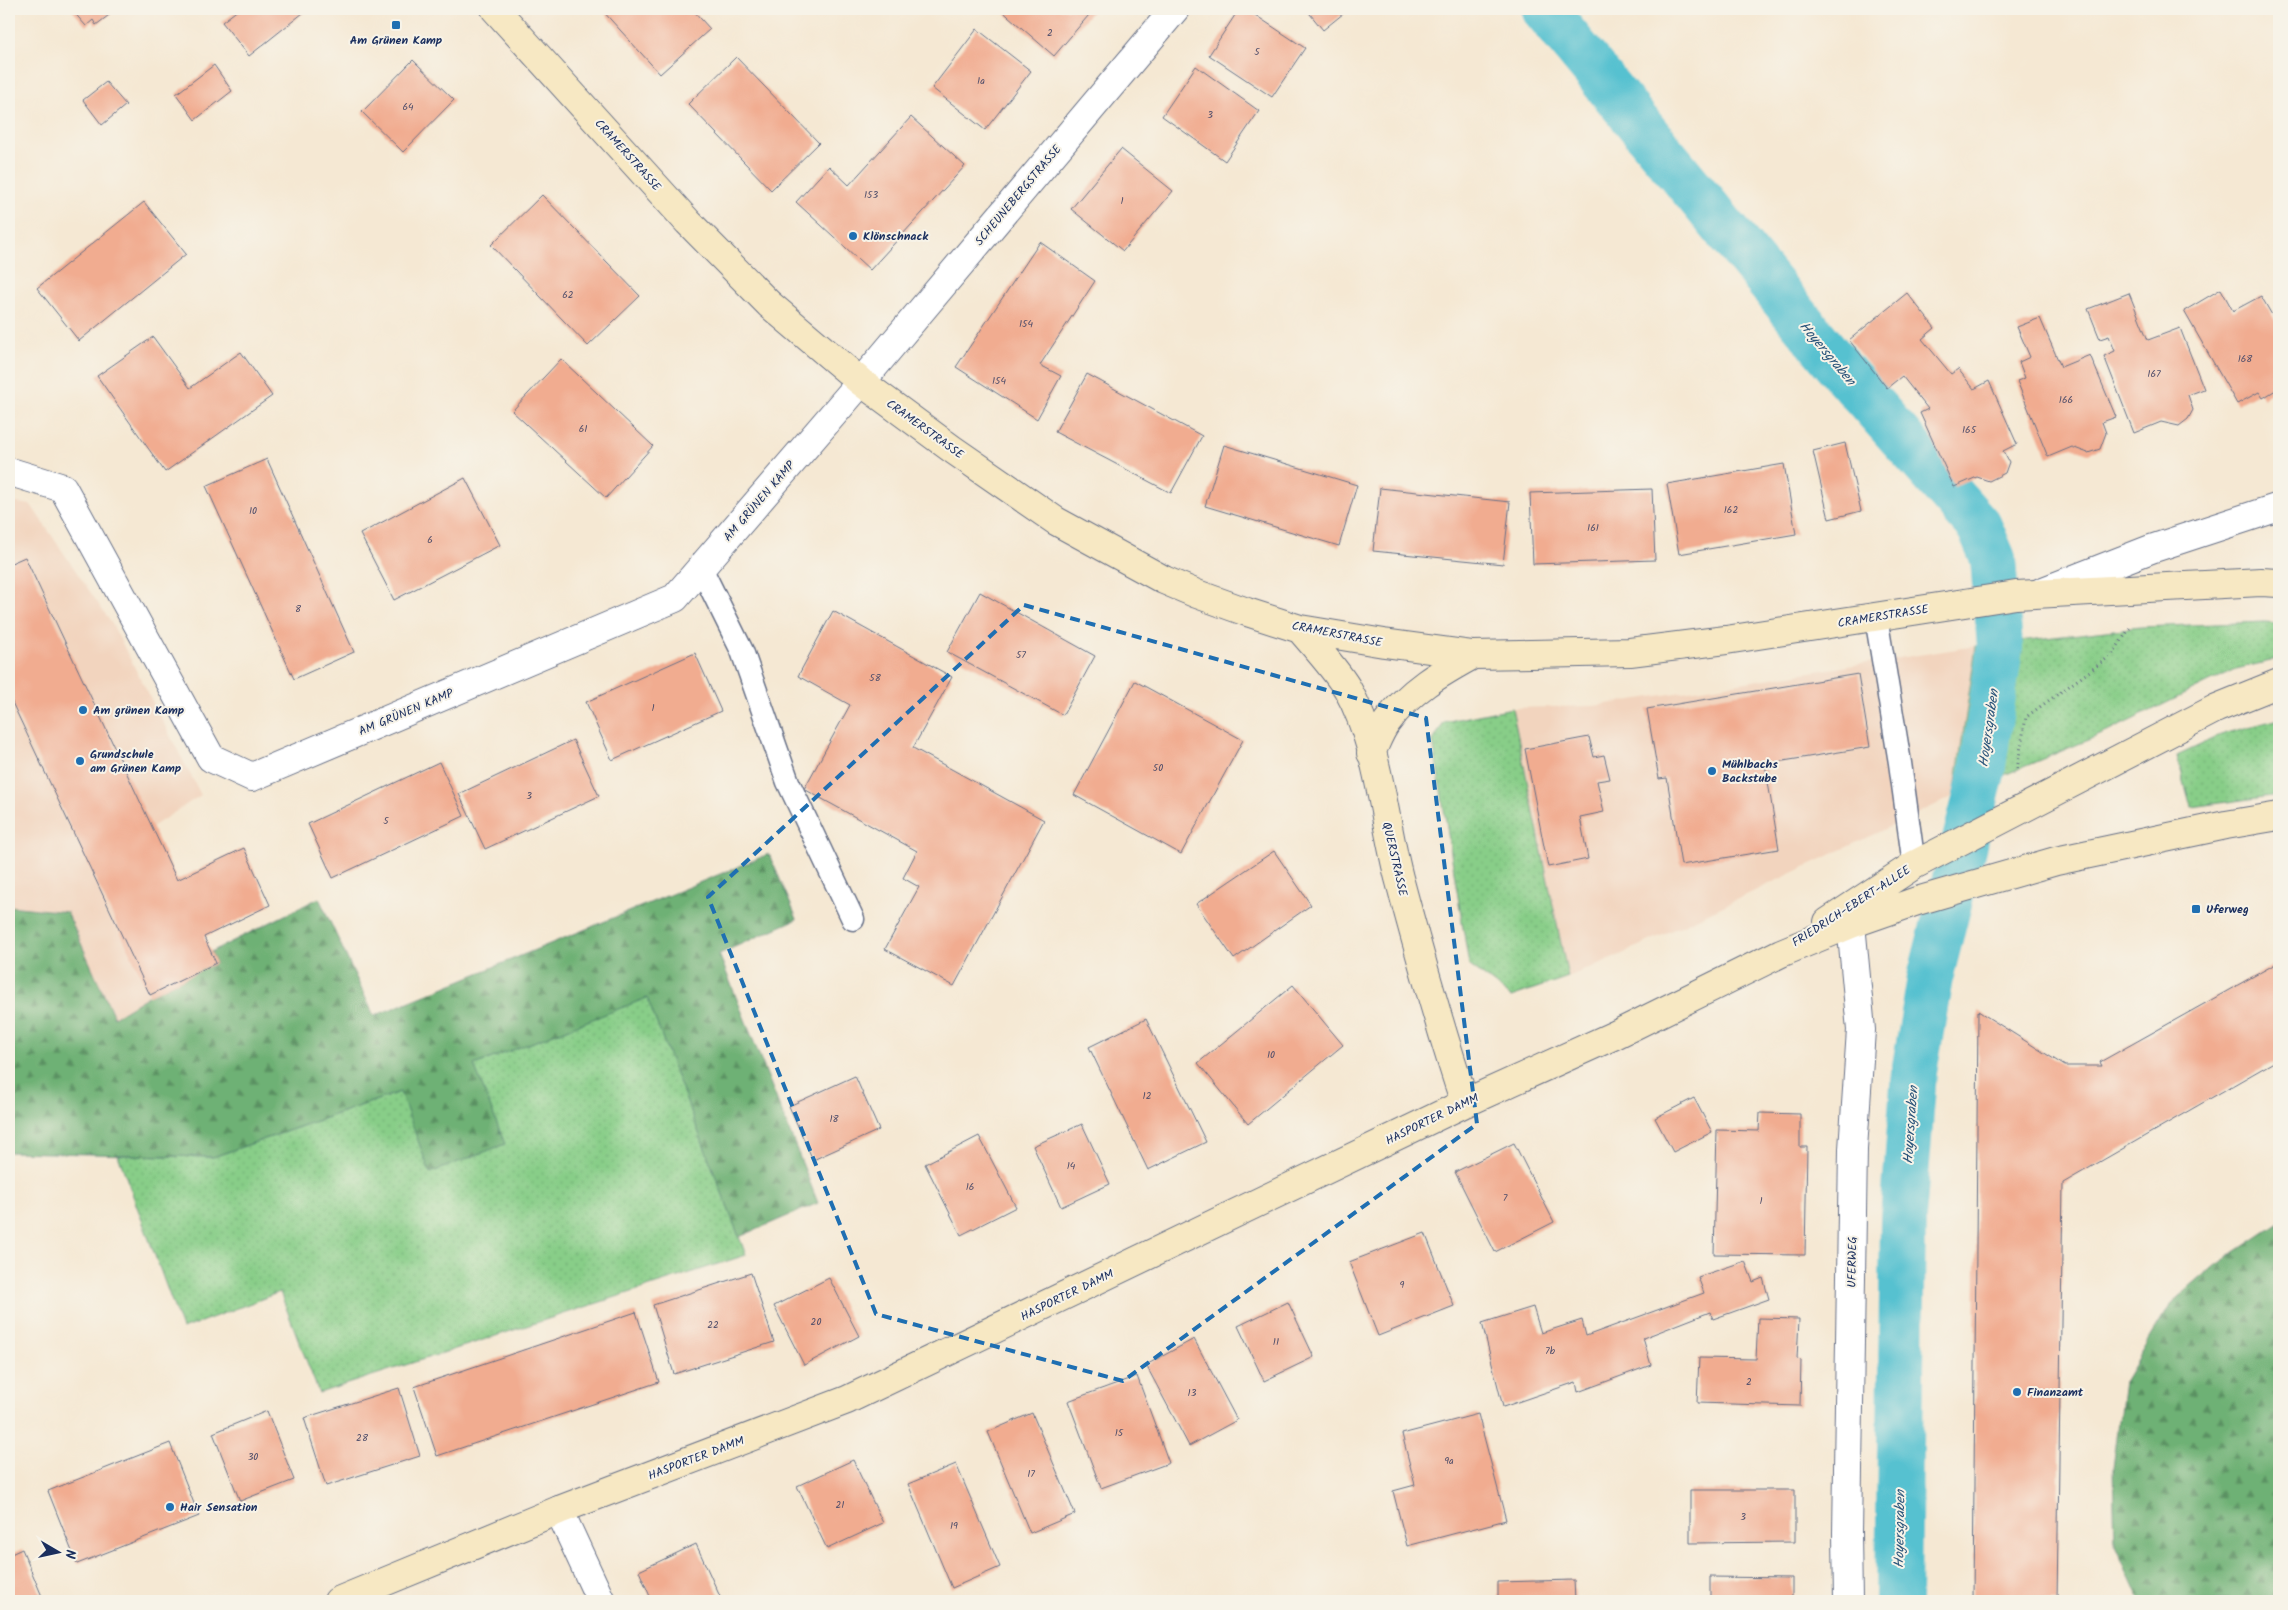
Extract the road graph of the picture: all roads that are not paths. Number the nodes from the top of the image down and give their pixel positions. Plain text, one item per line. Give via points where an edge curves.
1 (494, 9) edge
2 (1174, 9) edge
3 (861, 382) junction
4 (9, 474) edge
5 (2279, 507) edge
6 (701, 568) junction
7 (2279, 583) edge
8 (2028, 593) junction
9 (1876, 617) junction
10 (1300, 629) junction
11 (1473, 655) junction
12 (2279, 683) edge
13 (1371, 753) junction
14 (2279, 816) edge
15 (1924, 859) junction
16 (853, 919) dead end
17 (1851, 924) junction
18 (1781, 953) junction
19 (1465, 1103) junction
20 (559, 1510) junction
21 (338, 1601) edge
22 (601, 1601) edge
23 (1848, 1601) edge

1 - 3 main road, CRAMERSTRASSE via 688,222 770,304
2 - 3 street, SCHEUNEBERGSTRASSE
3 - 6 street, AM GRÜNEN KAMP
3 - 10 main road, CRAMERSTRASSE via 1056,521 1115,555 1198,594
4 - 6 street, AM GRÜNEN KAMP via 63,488 211,758 252,777 675,598
5 - 8 street, CRAMERSTRASSE
6 - 16 lane via 742,651 788,782
7 - 8 main road
8 - 9 main road, CRAMERSTRASSE
9 - 11 main road, CRAMERSTRASSE via 1630,652
9 - 15 lane via 1900,763
10 - 11 main road, CRAMERSTRASSE
10 - 13 main road, QUERSTRASSE via 1346,688
11 - 13 main road, CRAMERSTRASSE via 1435,676 1405,700 1386,723
12 - 15 main road, FRIEDRICH-EBERT-ALLEE via 2217,708
13 - 19 main road, QUERSTRASSE via 1398,876
14 - 17 main road, FRIEDRICH-EBERT-ALLEE via 2056,861 1972,884
15 - 18 main road, FRIEDRICH-EBERT-ALLEE
17 - 18 main road, FRIEDRICH-EBERT-ALLEE
17 - 23 street, UFERWEG via 1861,1030 1853,1149 1846,1533
18 - 19 main road, HASPORTER DAMM via 1615,1035
19 - 20 main road, HASPORTER DAMM via 847,1400
20 - 21 main road, HASPORTER DAMM
20 - 22 street

